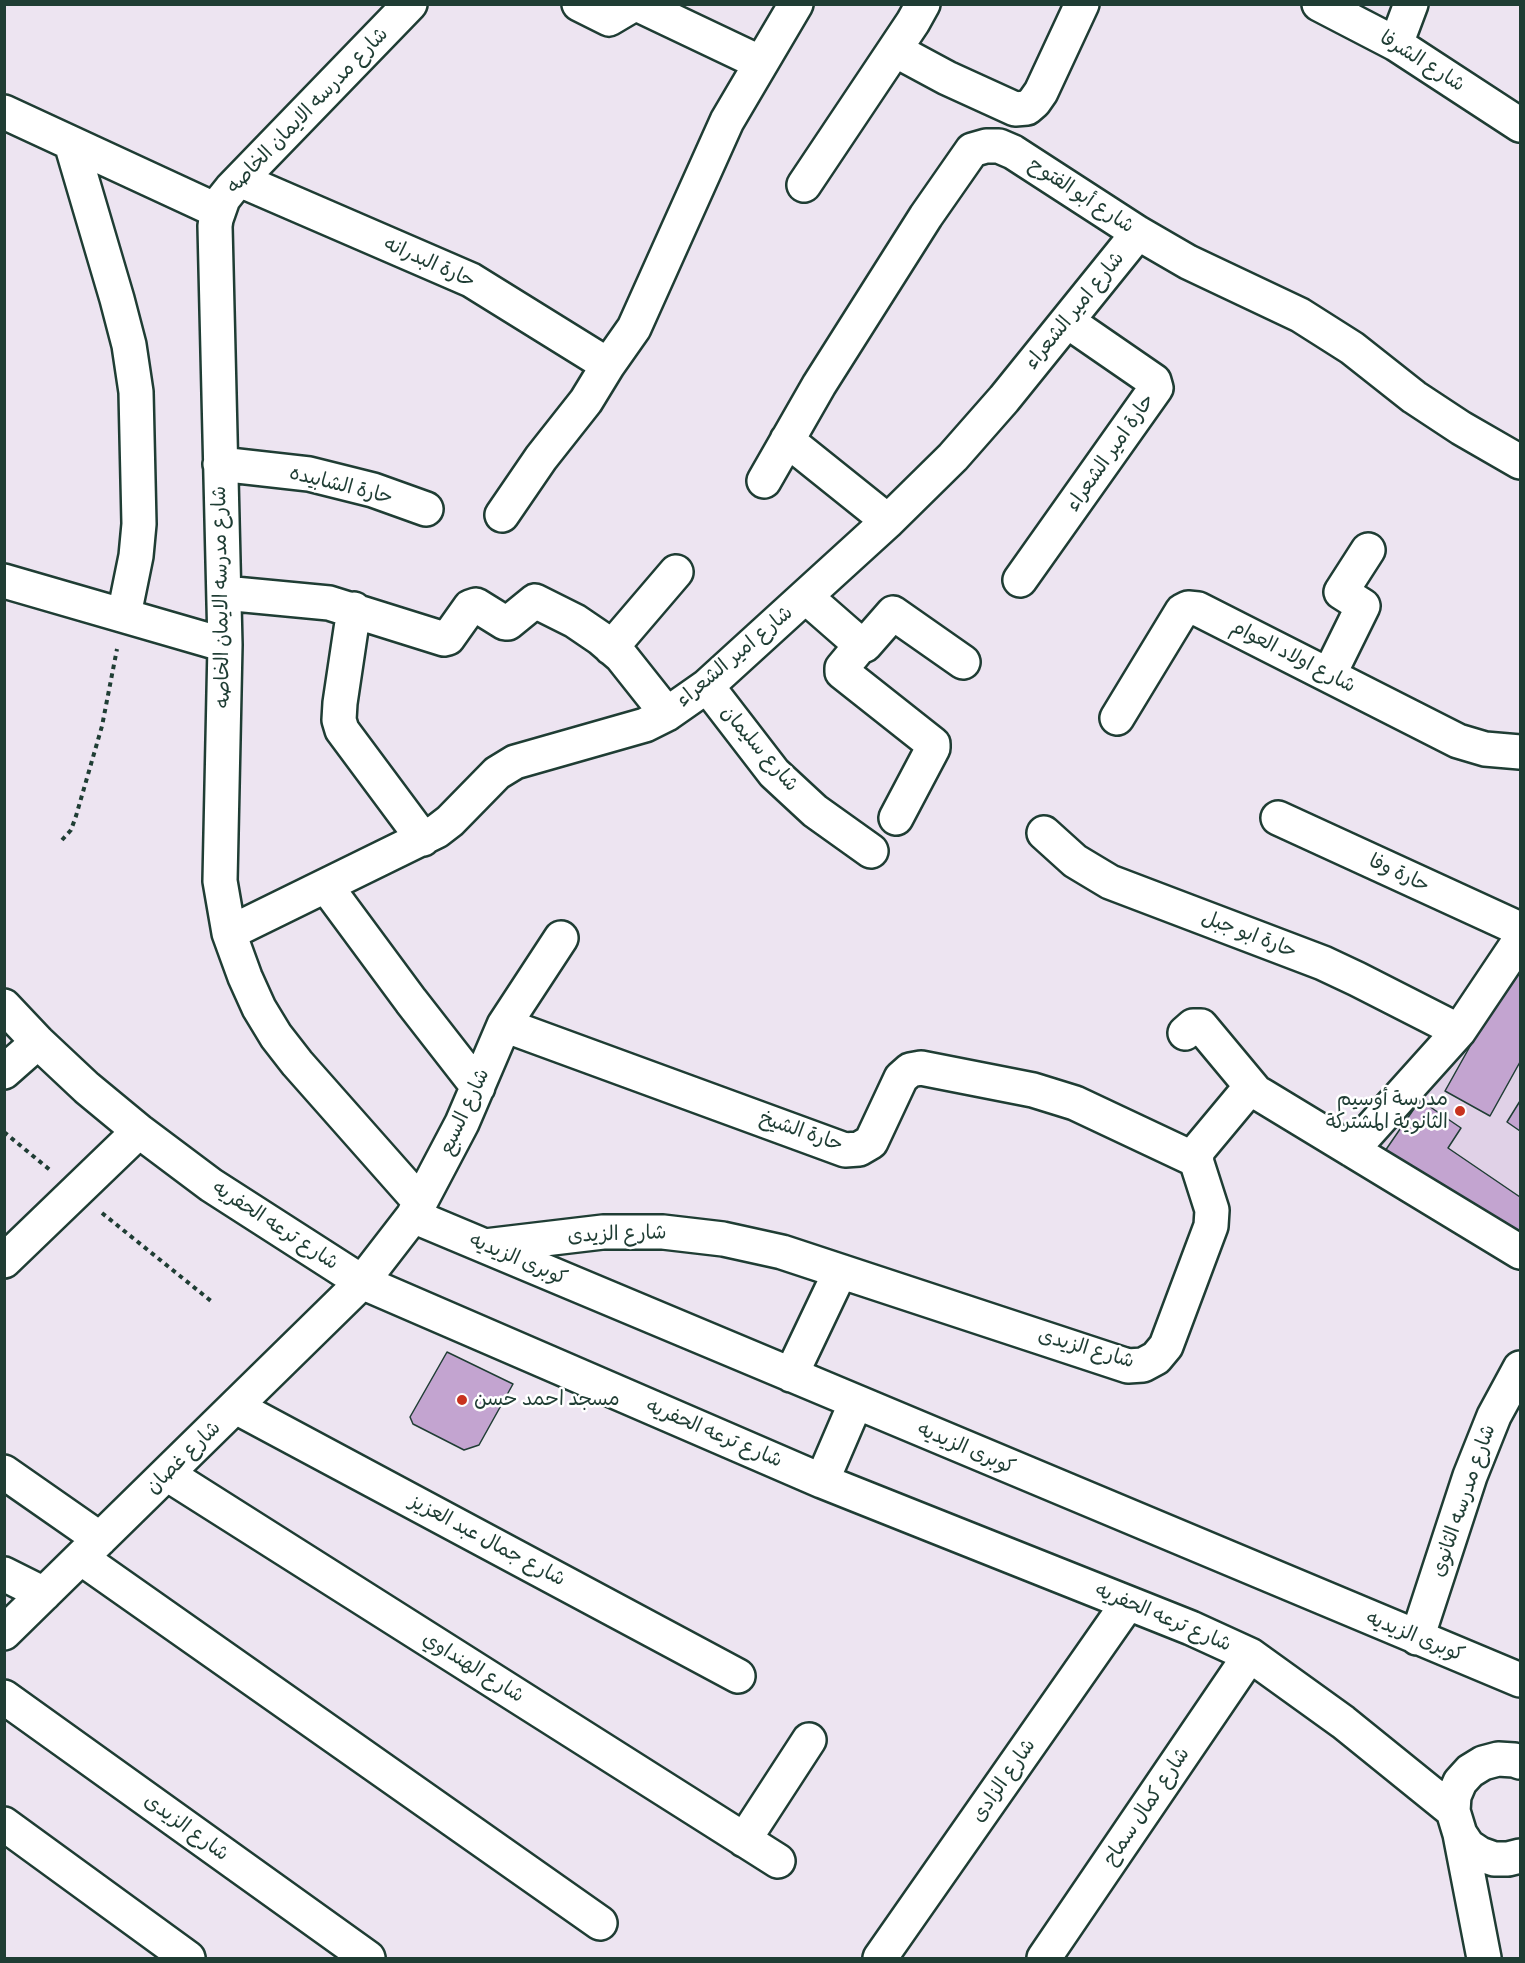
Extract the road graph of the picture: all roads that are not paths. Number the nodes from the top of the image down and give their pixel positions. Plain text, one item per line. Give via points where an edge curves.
1 (410, 4) edge
2 (579, 4) edge
3 (796, 4) edge
4 (1082, 4) edge
5 (1319, 4) edge
6 (1412, 4) edge
7 (634, 5) edge
8 (909, 10) edge
9 (1396, 44) junction
10 (895, 50) junction
11 (761, 63) junction
12 (4, 112) edge
13 (1521, 125) edge
14 (71, 143) junction
15 (240, 180) junction
16 (804, 185) dead end
17 (218, 211) junction
18 (1138, 233) junction
19 (1067, 321) junction
20 (608, 365) junction
21 (787, 440) junction
22 (1521, 462) edge
23 (220, 465) junction
24 (764, 481) dead end
25 (426, 509) dead end
26 (502, 515) dead end
27 (888, 521) junction
28 (1368, 550) dead end
29 (676, 572) dead end
30 (1020, 580) dead end
31 (4, 581) edge
32 (224, 593) junction
33 (806, 597) junction
34 (354, 609) junction
35 (124, 615) junction
36 (225, 645) junction
37 (861, 645) junction
38 (611, 648) junction
39 (963, 662) dead end
40 (1329, 675) junction
41 (707, 686) junction
42 (667, 714) junction
43 (1117, 718) dead end
44 (1521, 752) edge
45 (896, 818) dead end
46 (1278, 818) dead end
47 (1044, 833) dead end
48 (423, 839) junction
49 (871, 851) dead end
50 (326, 886) junction
51 (1521, 929) edge
52 (229, 933) junction
53 (561, 938) dead end
54 (1521, 940) edge
55 (4, 1006) edge
56 (504, 1025) junction
57 (1459, 1030) junction
58 (1185, 1033) dead end
59 (38, 1042) junction
60 (4, 1072) edge
61 (478, 1087) junction
62 (1256, 1092) junction
63 (139, 1131) junction
64 (1352, 1150) junction
65 (1196, 1160) junction
66 (417, 1209) junction
67 (485, 1246) junction
68 (1521, 1252) edge
69 (4, 1261) edge
70 (840, 1272) junction
71 (362, 1282) junction
72 (1521, 1368) edge
73 (791, 1375) junction
74 (856, 1402) junction
75 (236, 1407) junction
76 (4, 1472) edge
77 (167, 1474) junction
78 (822, 1480) junction
79 (91, 1548) junction
80 (4, 1574) edge
81 (44, 1594) junction
82 (1128, 1603) junction
83 (4, 1632) edge
84 (1417, 1638) junction
85 (1250, 1655) junction
86 (738, 1676) dead end
87 (1521, 1680) edge
88 (4, 1697) edge
89 (809, 1740) dead end
90 (1521, 1762) edge
91 (1456, 1823) junction
92 (4, 1824) edge
93 (744, 1840) junction
94 (1521, 1856) edge
95 (778, 1861) dead end
96 (600, 1923) dead end
97 (188, 1959) edge
98 (368, 1959) edge
99 (880, 1959) edge
100 (1044, 1959) edge
101 (1484, 1959) edge

1 - 15 street, شارع مدرسه الايمان الخاصه
2 - 7 street via 609,20
3 - 11 street
4 - 10 street via 1041,92 1027,108 1015,109
5 - 9 street, شارع الشرفا
6 - 9 street
7 - 11 street
8 - 10 street
9 - 13 street, شارع الشرفا
10 - 16 street
11 - 20 street via 727,121 634,328
12 - 14 street
14 - 17 street
14 - 35 street via 129,345 136,392 139,531
15 - 17 street, شارع مدرسه الايمان الخاصه
15 - 20 street, حارة البدرانه via 471,280
17 - 23 street, شارع مدرسه الايمان الخاصه via 215,226
18 - 19 street, شارع امير الشعراء
18 - 21 street, شارع أبو الفتوح via 1013,152 999,146 972,150 888,274
18 - 22 street, شارع أبو الفتوح via 1188,262 1300,315 1352,348 1423,404
19 - 27 street, شارع امير الشعراء via 953,458
19 - 30 street, حارة امير الشعراء via 1154,381 1156,388
20 - 26 street
21 - 24 street, شارع أبو الفتوح
21 - 27 street
23 - 25 street, حارة الشابيده via 309,474 373,490
23 - 32 street, شارع مدرسه الايمان الخاصه
27 - 33 street, شارع امير الشعراء
28 - 40 street via 1341,592 1363,606
29 - 38 street
31 - 35 street
32 - 34 street
32 - 36 street, شارع مدرسه الايمان الخاصه
33 - 37 street
33 - 41 street, شارع امير الشعراء
34 - 38 street via 444,639 470,607 481,607 505,623 536,601 582,625
34 - 48 street via 339,720 342,730
35 - 36 street
36 - 52 street, شارع مدرسه الايمان الخاصه via 220,881
37 - 39 street via 893,613
37 - 45 street via 841,670 933,744
38 - 42 street
40 - 43 street, شارع اولاد العوام via 1198,609 1188,608
40 - 44 street, شارع اولاد العوام via 1458,741 1485,749
41 - 42 street, شارع امير الشعراء
41 - 49 street, شارع سليمان via 774,773 815,812
42 - 48 street, شارع امير الشعراء via 645,725 515,762 497,773 450,821
46 - 51 street, حارة وفا
47 - 57 street, حارة ابو جبل via 1075,861 1110,882 1323,963
48 - 50 street, شارع امير الشعراء
50 - 52 street, شارع امير الشعراء
50 - 61 street
52 - 66 street, شارع مدرسه الايمان الخاصه via 259,1008 276,1036
53 - 56 street, شارع السبع
54 - 57 street
55 - 59 street, شارع ترعه الحفريه
56 - 61 street, شارع السبع
56 - 65 street, حارة الشيخ via 845,1150 859,1149 871,1142 901,1078 910,1070 921,1068 1033,1090 1075,1103
57 - 64 street
58 - 62 street via 1193,1026 1201,1026
59 - 60 street
59 - 63 street, شارع ترعه الحفريه
61 - 66 street, شارع السبع
62 - 64 street
62 - 65 street via 1243,1096 1198,1150
63 - 69 street
63 - 71 street, شارع ترعه الحفريه via 220,1192
64 - 68 street
65 - 70 street, شارع الزيدى via 1212,1210 1211,1226 1166,1346 1143,1365 1128,1366
66 - 67 street, كوبرى الزيديه
66 - 71 street, شارع السبع
67 - 70 street, شارع الزيدى via 603,1232 663,1232 753,1245
67 - 73 street, كوبرى الزيديه
70 - 73 street
71 - 75 street, شارع غصان
71 - 78 street, شارع ترعه الحفريه
72 - 84 street, شارع مدرسه الثانوى via 1482,1446
73 - 74 street, كوبرى الزيديه
74 - 78 street
74 - 84 street, كوبرى الزيديه
75 - 77 street, شارع غصان
75 - 86 street, شارع جمال عبد العزيز
76 - 79 street
77 - 79 street, شارع غصان
77 - 93 street, شارع الهنداوي
78 - 82 street, شارع ترعه الحفريه
79 - 81 street, شارع غصان
79 - 96 street
80 - 81 street
81 - 83 street, شارع غصان
82 - 85 street, شارع ترعه الحفريه
82 - 99 street, شارع الزادى
84 - 87 street, كوبرى الزيديه
85 - 91 street, شارع ترعه الحفريه via 1343,1722
85 - 100 street, شارع كمال سماح
88 - 98 street, شارع الزيدى
89 - 93 street
90 - 91 street via 1498,1759 1470,1771 1454,1796
91 - 94 street, شارع ترعه الحفريه via 1468,1846 1480,1854 1494,1859
91 - 101 street
92 - 97 street
93 - 95 street, شارع الهنداوي

